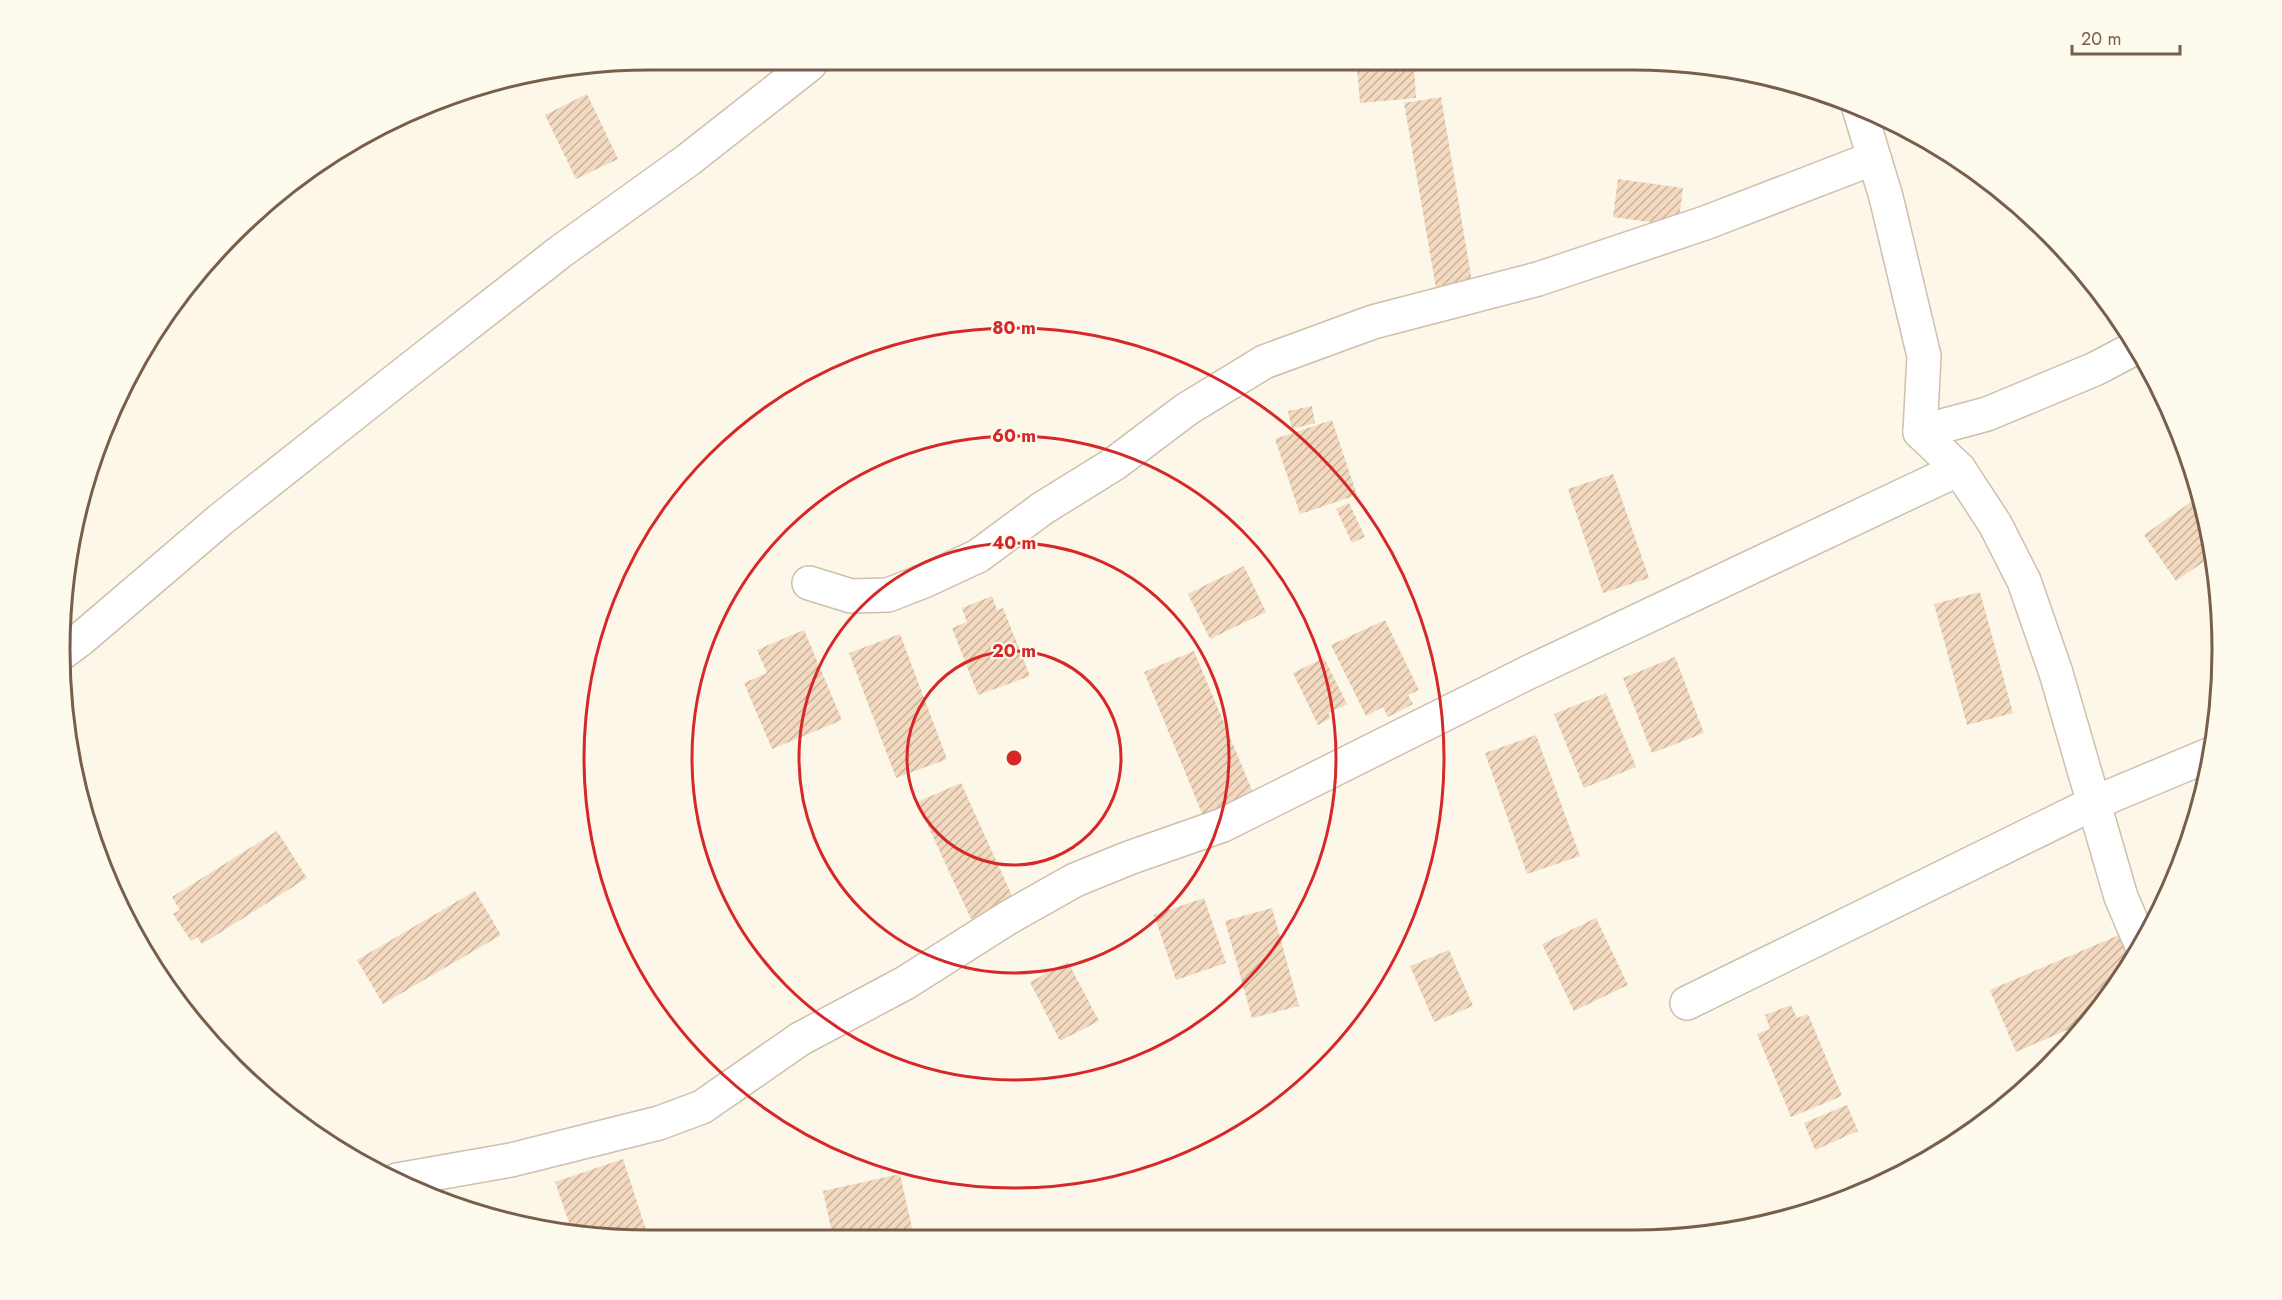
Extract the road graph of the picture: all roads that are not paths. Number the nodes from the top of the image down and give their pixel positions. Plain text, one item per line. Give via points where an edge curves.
1 (802, 70) edge
2 (1862, 119) edge
3 (1874, 158) junction
4 (2129, 351) edge
5 (1920, 432) junction
6 (1959, 468) junction
7 (809, 582) dead end
8 (70, 647) edge
9 (2201, 758) edge
10 (2094, 803) junction
11 (2137, 934) edge
12 (1687, 1003) dead end
13 (411, 1178) edge

1 - 8 street via 404,374 220,520
2 - 3 street
3 - 5 street via 1924,356
3 - 7 street via 1538,279 1373,322 1264,362 1187,409 978,556 924,581 888,595 851,596
4 - 5 street via 1987,414
5 - 6 street
6 - 10 street via 1995,524 2024,581
6 - 13 street via 1527,673 1223,825 1075,880 905,983 800,1039 702,1107 659,1123 553,1150
9 - 10 street
10 - 11 street via 2121,897
10 - 12 street

